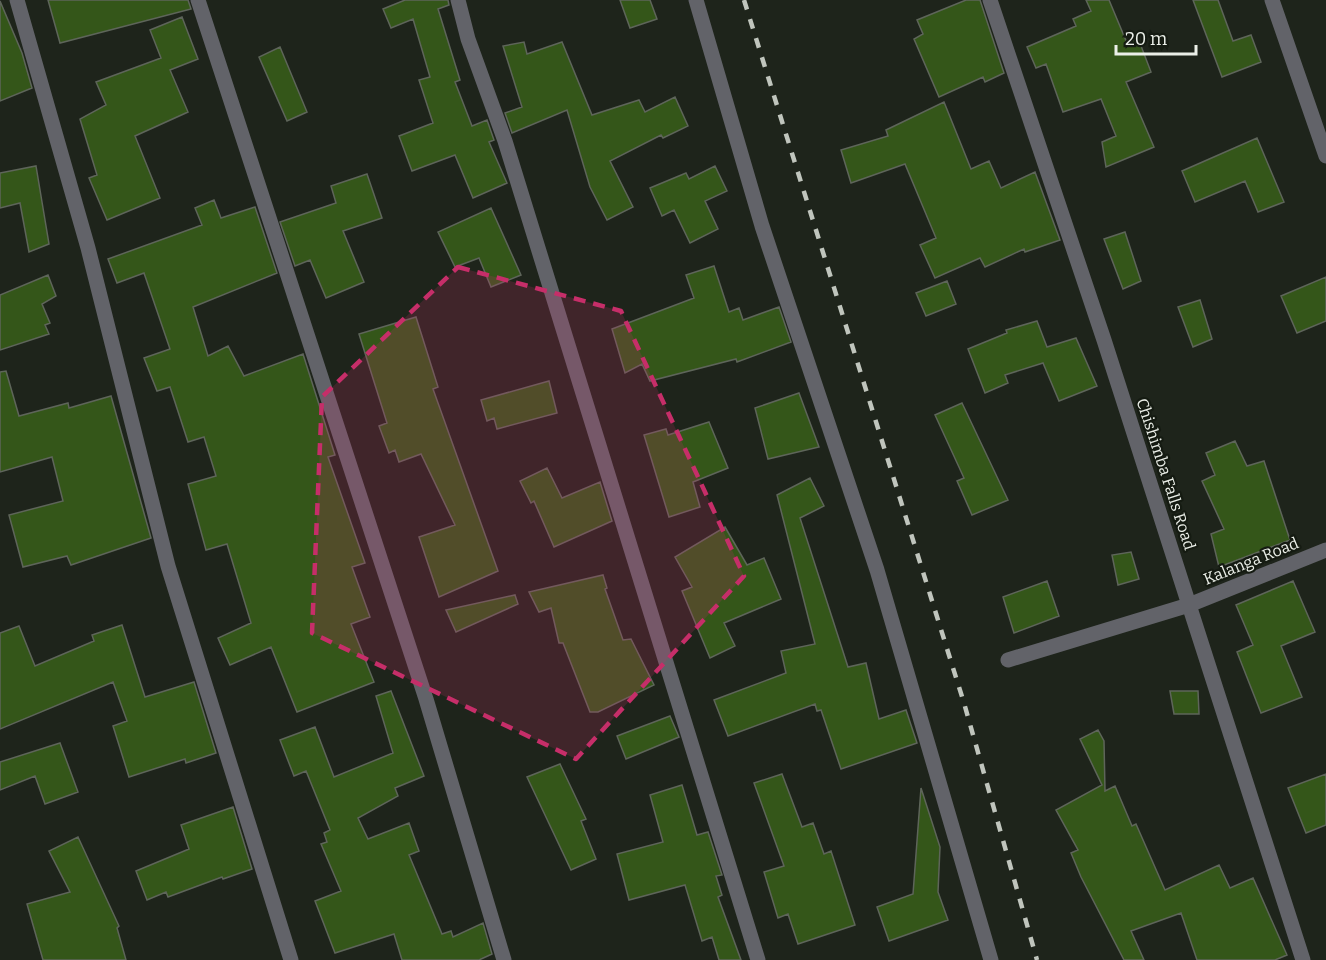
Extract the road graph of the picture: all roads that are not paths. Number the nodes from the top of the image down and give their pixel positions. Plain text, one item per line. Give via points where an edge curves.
1 (17, 0) edge
2 (198, 0) edge
3 (458, 0) edge
4 (696, 0) edge
5 (990, 0) edge
6 (1272, 0) edge
7 (1326, 156) edge
8 (1326, 550) edge
9 (1189, 604) junction
10 (1008, 660) dead end
11 (291, 960) edge
12 (504, 960) edge
13 (758, 960) edge
14 (991, 960) edge
15 (1303, 960) edge

1 - 11 street via 88,248 168,566
2 - 12 street via 426,699
3 - 13 street
4 - 14 street via 762,226 877,570
5 - 9 street, Chishimba Falls Road
6 - 7 street
8 - 9 street, Kalanga Road
9 - 10 street, Kalanga Road
9 - 15 street, Chishimba Falls Road

